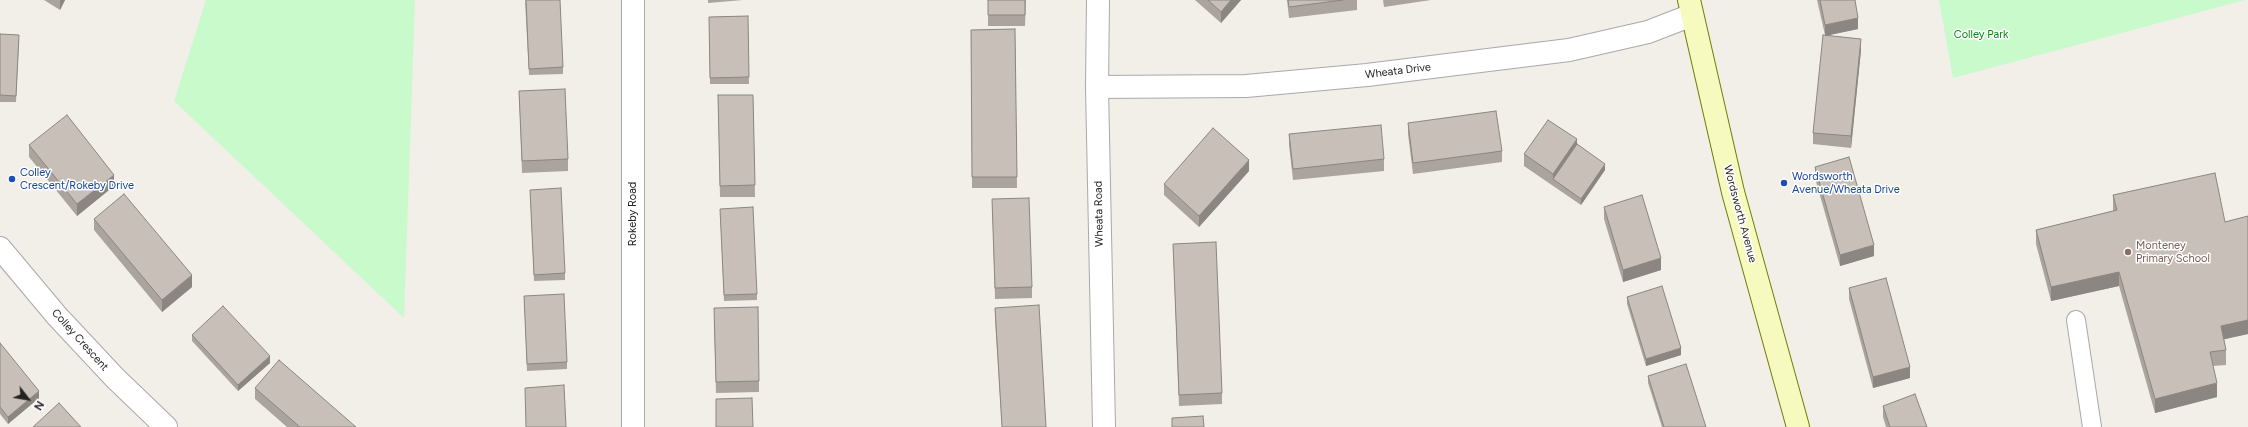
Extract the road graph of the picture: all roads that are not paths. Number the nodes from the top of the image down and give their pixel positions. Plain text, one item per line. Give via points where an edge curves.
1 (633, 0) edge
2 (1098, 0) edge
3 (1691, 7) edge
4 (1097, 87) junction
5 (0, 248) edge
6 (2076, 320) dead end
7 (166, 427) edge
8 (633, 427) edge
9 (1104, 427) edge
10 (1798, 427) edge
11 (2092, 427) edge

1 - 8 street, Rokeby Road
2 - 4 street, Wheata Road
3 - 4 street, Wheata Drive via 1648,32 1569,50 1382,73 1246,86
3 - 10 street, Wordsworth Avenue via 1733,192
4 - 9 street, Wheata Road
5 - 7 street, Colley Crescent via 104,367
6 - 11 lane

